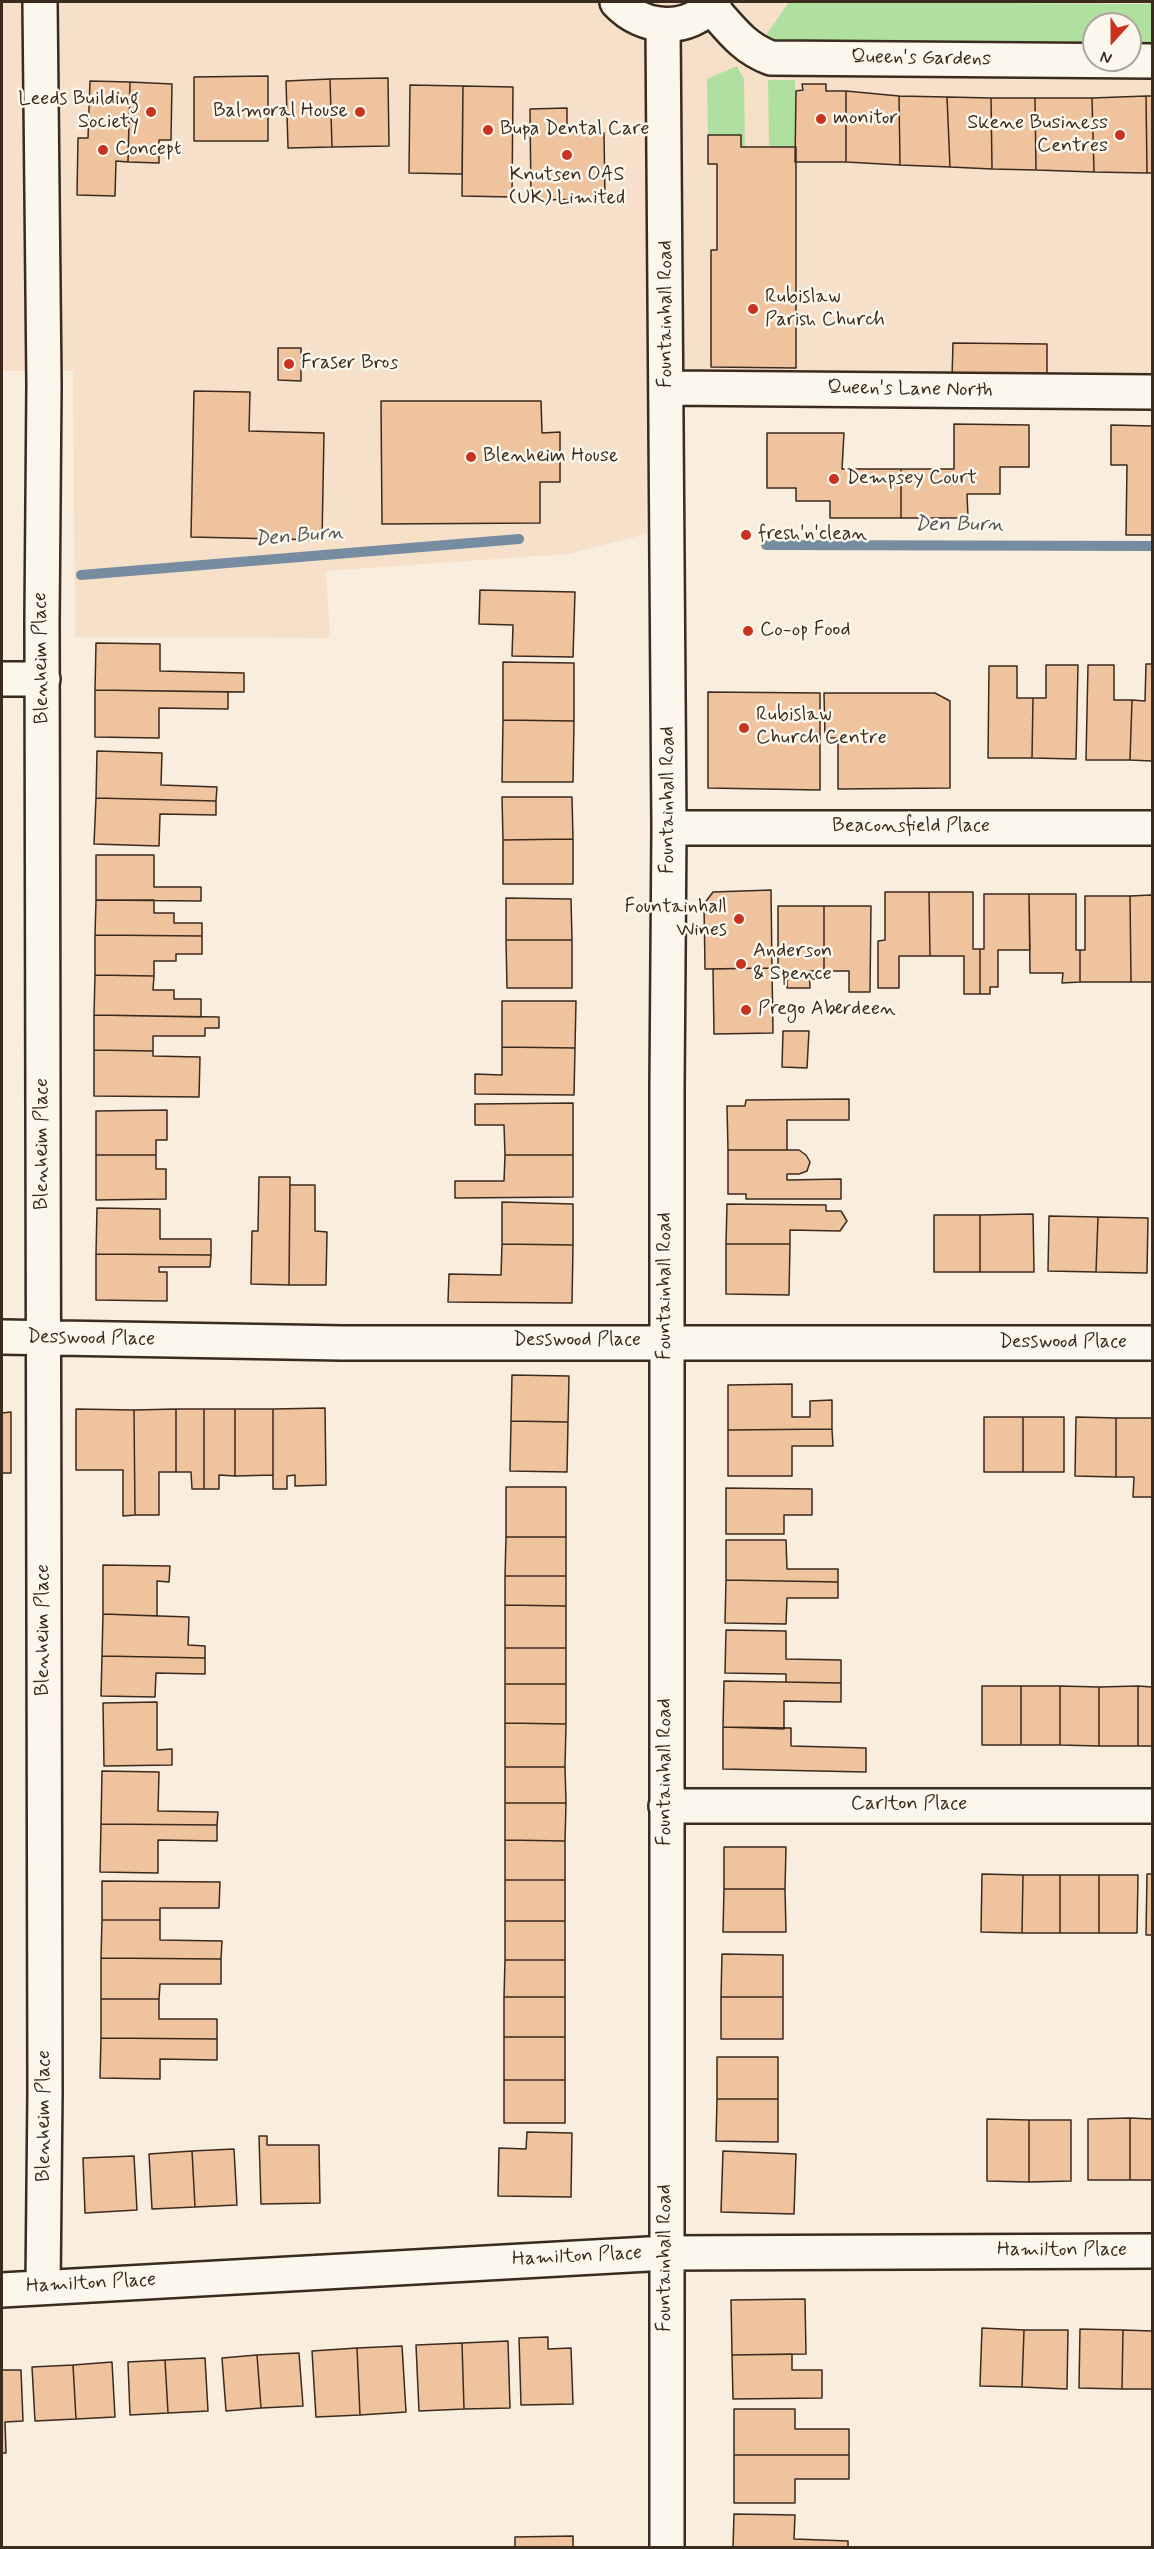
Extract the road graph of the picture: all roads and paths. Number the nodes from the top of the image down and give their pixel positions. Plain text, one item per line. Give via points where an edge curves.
1 (40, 2) edge
2 (616, 2) edge
3 (712, 4) edge
4 (663, 25) junction
5 (1152, 61) edge
6 (668, 388) junction
7 (1152, 392) edge
8 (2, 679) edge
9 (43, 679) junction
10 (669, 828) junction
11 (1152, 828) edge
12 (2, 1337) edge
13 (43, 1338) junction
14 (666, 1341) junction
15 (1152, 1343) edge
16 (666, 1806) junction
17 (1152, 1806) edge
18 (1152, 2251) edge
19 (666, 2253) junction
20 (43, 2287) junction
21 (2, 2290) edge
22 (667, 2547) edge

1 - 9 street, Blenheim Place
2 - 4 street via 630,15
3 - 4 street via 689,21
3 - 5 street, Queen's Gardens via 743,42 754,52 771,58
4 - 6 street, Fountainhall Road
6 - 7 street, Queen's Lane North
6 - 10 street, Fountainhall Road
8 - 9 street
9 - 13 street, Blenheim Place
10 - 11 street, Beaconsfield Place
10 - 14 street, Fountainhall Road
12 - 13 street, Desswood Place
13 - 14 street, Desswood Place via 342,1343
13 - 20 street, Blenheim Place
14 - 15 street, Desswood Place
14 - 16 street, Fountainhall Road
16 - 17 street, Carlton Place
16 - 19 street, Fountainhall Road
18 - 19 street, Hamilton Place
19 - 20 street, Hamilton Place
19 - 22 street, Fountainhall Road
20 - 21 street, Hamilton Place

